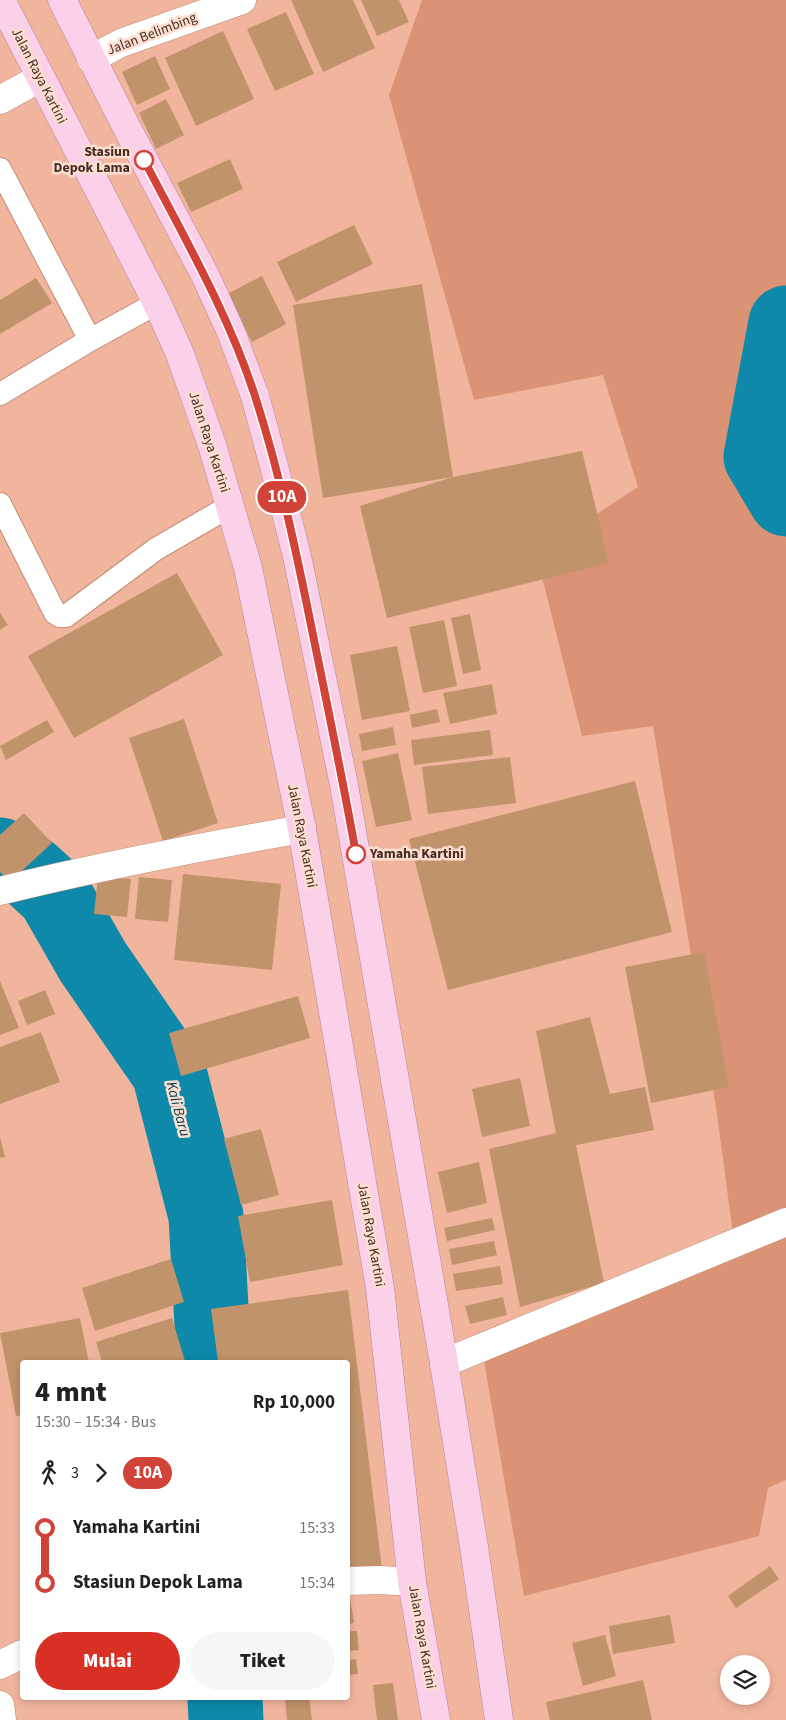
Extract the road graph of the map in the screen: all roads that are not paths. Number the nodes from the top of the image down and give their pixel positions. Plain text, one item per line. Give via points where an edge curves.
1 (1, 0) edge
2 (62, 0) edge
3 (242, 0) edge
4 (91, 59) junction
5 (40, 78) junction
6 (0, 100) edge
7 (0, 169) edge
8 (157, 303) junction
9 (90, 340) junction
10 (0, 394) edge
11 (0, 504) edge
12 (230, 506) junction
13 (302, 828) junction
14 (0, 891) edge
15 (786, 1222) edge
16 (444, 1363) junction
17 (350, 1581) edge
18 (412, 1582) junction
19 (20, 1655) edge
20 (0, 1665) edge
21 (0, 1705) edge
22 (2, 1720) edge
23 (436, 1720) edge
24 (499, 1720) edge

1 - 5 main road, Jalan Raya Kartini
2 - 4 main road
3 - 4 street, Jalan Belimbing via 121,43
4 - 16 main road via 205,275 231,332 255,396 274,466 297,556 344,785
5 - 6 street
5 - 8 main road, Jalan Raya Kartini
7 - 9 lane
8 - 9 lane
8 - 12 main road, Jalan Raya Kartini via 180,354
9 - 10 lane
11 - 12 lane via 55,613 60,616 66,616 156,548
12 - 13 main road, Jalan Raya Kartini via 248,568
13 - 14 street via 176,851
13 - 18 main road, Jalan Raya Kartini via 380,1288
15 - 16 street
16 - 24 main road
17 - 18 street
18 - 23 main road, Jalan Raya Kartini
19 - 20 street
21 - 22 street

